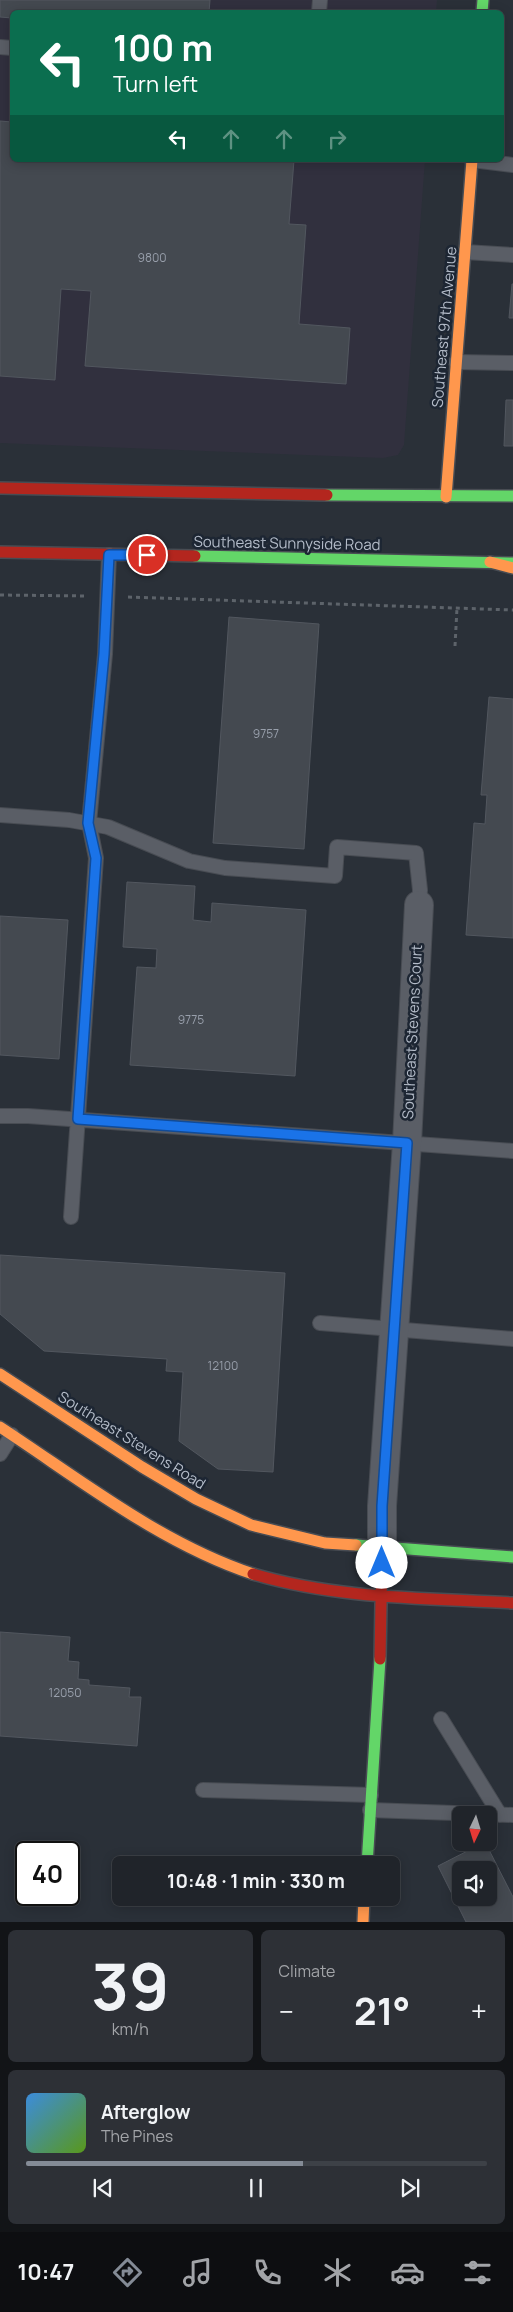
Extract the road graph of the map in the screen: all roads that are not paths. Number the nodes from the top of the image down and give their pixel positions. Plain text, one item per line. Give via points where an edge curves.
1 (472, 162) edge
2 (488, 162) edge
3 (513, 165) edge
4 (465, 252) junction
5 (513, 255) edge
6 (456, 362) junction
7 (513, 363) edge
8 (0, 488) edge
9 (513, 496) edge
10 (446, 497) junction
11 (0, 552) edge
12 (109, 555) junction
13 (490, 562) junction
14 (513, 562) edge
15 (513, 568) edge
16 (0, 815) edge
17 (88, 823) junction
18 (419, 905) joint
19 (0, 1116) edge
20 (78, 1119) junction
21 (407, 1143) junction
22 (513, 1151) edge
23 (71, 1217) dead end
24 (320, 1323) dead end
25 (394, 1329) junction
26 (513, 1339) edge
27 (0, 1374) edge
28 (0, 1427) edge
29 (12, 1435) junction
30 (0, 1454) edge
31 (382, 1548) junction
32 (513, 1557) edge
33 (382, 1595) junction
34 (513, 1603) edge
35 (441, 1719) dead end
36 (203, 1790) dead end
37 (371, 1795) junction
38 (370, 1810) junction
39 (506, 1815) edge
40 (367, 1856) edge
41 (364, 1906) edge
42 (363, 1922) edge

1 - 4 main road, Southeast 97th Avenue
2 - 3 lane
4 - 5 lane
4 - 6 main road, Southeast 97th Avenue
6 - 7 lane
6 - 10 main road, Southeast 97th Avenue
8 - 10 main road
9 - 10 main road
11 - 12 main road, Southeast Sunnyside Road
12 - 13 main road, Southeast Sunnyside Road
12 - 17 lane via 104,654
13 - 14 main road, Southeast Sunnyside Road
13 - 15 main road
16 - 17 lane
17 - 18 lane via 108,827 189,860 225,868 335,876 337,847 416,853
17 - 20 lane via 96,858
18 - 21 street, Southeast Stevens Court
19 - 20 lane
20 - 21 lane
20 - 23 lane
21 - 22 lane
21 - 25 street, Southeast Stevens Court
24 - 25 lane
25 - 26 lane
25 - 31 street, Southeast Stevens Court
27 - 31 main road, Southeast Stevens Road via 142,1468 227,1515 303,1539
28 - 29 main road
29 - 30 lane
29 - 33 main road via 167,1537 204,1555 284,1582
31 - 32 main road, Southeast Stevens Road
31 - 33 main road
33 - 34 main road
33 - 37 main road
35 - 39 lane
36 - 37 lane
37 - 38 main road
38 - 39 lane
38 - 40 main road
41 - 42 main road

